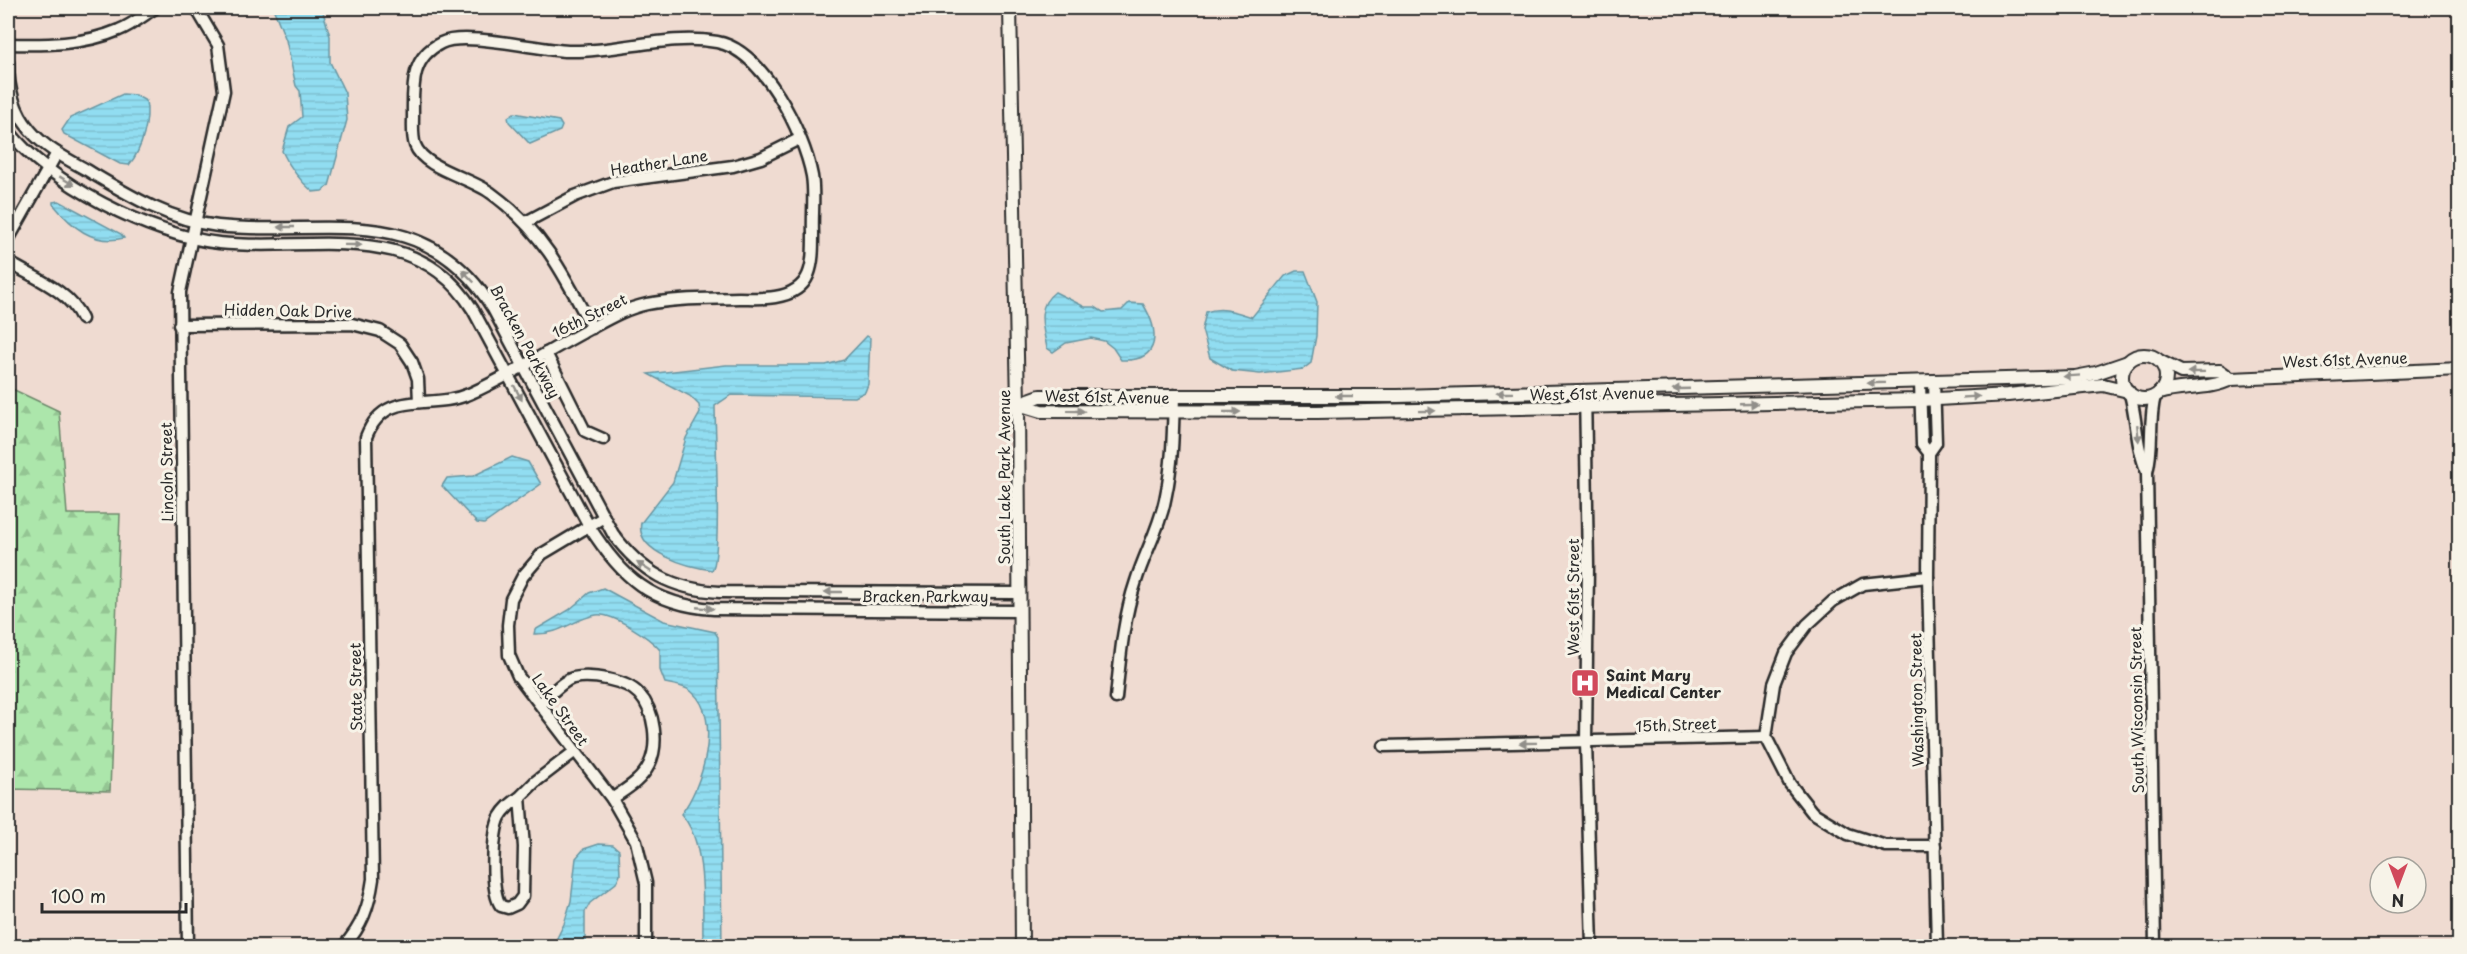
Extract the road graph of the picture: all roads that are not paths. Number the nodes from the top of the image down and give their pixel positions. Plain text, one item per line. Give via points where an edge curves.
1 (155, 8) edge
2 (196, 8) edge
3 (1010, 8) edge
4 (8, 44) edge
5 (8, 62) edge
6 (8, 130) edge
7 (800, 139) junction
8 (57, 153) junction
9 (48, 169) junction
10 (196, 222) junction
11 (526, 222) junction
12 (192, 238) junction
13 (8, 240) edge
14 (8, 262) edge
15 (82, 319) dead end
16 (179, 325) junction
17 (592, 328) junction
18 (546, 353) junction
19 (2128, 362) junction
20 (2161, 362) junction
21 (523, 365) junction
22 (2460, 369) edge
23 (507, 374) junction
24 (2231, 379) junction
25 (1934, 382) junction
26 (1920, 383) junction
27 (1585, 391) junction
28 (2129, 392) junction
29 (2157, 394) junction
30 (1174, 395) junction
31 (1934, 399) junction
32 (1920, 400) junction
33 (419, 402) junction
34 (1018, 404) junction
35 (1585, 409) junction
36 (1173, 412) junction
37 (372, 420) joint
38 (603, 439) dead end
39 (1929, 453) junction
40 (2147, 472) junction
41 (604, 517) junction
42 (589, 526) junction
43 (1928, 577) junction
44 (864, 592) junction
45 (1018, 593) junction
46 (864, 610) junction
47 (1018, 611) junction
48 (1116, 698) dead end
49 (540, 704) junction
50 (1766, 737) junction
51 (1587, 742) junction
52 (1384, 746) dead end
53 (574, 752) junction
54 (520, 797) junction
55 (612, 799) junction
56 (1935, 846) junction
57 (188, 946) edge
58 (344, 946) edge
59 (646, 946) edge
60 (1022, 946) edge
61 (1592, 946) edge
62 (1937, 946) edge
63 (2155, 946) edge

1 - 4 street via 120,30 84,41
2 - 10 street, Lincoln Street via 218,45 224,91
3 - 34 main road, South Lake Park Avenue
5 - 8 street, Bracken Parkway via 9,87 21,118 37,138
6 - 9 street, Bracken Parkway via 22,150
7 - 11 street, Heather Lane via 762,158 733,166 613,182 575,196
7 - 11 street via 778,95 758,67 741,52 720,42 694,40 590,52 474,40 443,41 425,54 414,71 413,141 421,157 489,191
7 - 17 street, 16th Street via 812,176 813,254 810,274 799,288 776,297 682,299 644,305
8 - 9 street
8 - 10 street, Bracken Parkway via 145,204
9 -> 12 street, Bracken Parkway via 144,225
9 - 13 street
10 - 12 street, Lincoln Street
21 -> 10 street, Bracken Parkway via 478,287 451,261 421,243 364,227 235,227
11 - 17 street via 554,255
12 - 16 street, Lincoln Street via 180,292
12 -> 23 street, Bracken Parkway via 227,244 366,245 412,257 437,272 468,302
14 - 15 street via 65,296 75,304
16 - 33 street, Hidden Oak Drive via 351,324 380,331 400,344 412,362
16 - 57 street, Lincoln Street
17 - 18 street, 16th Street
18 - 21 street, 16th Street
18 - 38 street via 585,431
19 - 20 main road via 2148,355
19 -> 25 main road, West 61st Avenue via 2075,377
19 - 28 main road via 2122,374
24 -> 20 main road, West 61st Avenue via 2220,371 2181,372
20 - 29 main road via 2166,382
21 - 23 street, 16th Street
21 - 41 street, Bracken Parkway
22 - 24 main road, West 61st Avenue
23 - 33 street, 16th Street via 461,397
23 -> 42 street, Bracken Parkway
24 - 29 main road, West 61st Avenue
25 - 26 main road, West 61st Avenue
25 - 31 street, Washington Street
26 -> 27 main road, West 61st Avenue
26 - 32 street, Washington Street
27 -> 30 main road, West 61st Avenue via 1398,396
27 - 35 street, West 61st Street
28 - 29 main road via 2143,399
31 -> 28 main road, West 61st Avenue via 2055,392 2103,385
28 -> 40 street, South Wisconsin Street via 2138,424 2139,454
29 - 40 street, South Wisconsin Street via 2150,413 2152,454
30 - 34 main road, West 61st Avenue via 1040,396
30 - 36 street
31 - 32 main road, West 61st Avenue
31 - 39 street, Washington Street via 1936,443
35 -> 32 main road, West 61st Avenue
32 - 39 street, Washington Street via 1922,444
33 - 37 street, 16th Street via 396,404
34 -> 36 main road, West 61st Avenue via 1041,411
34 - 45 main road, South Lake Park Avenue
36 -> 35 main road, West 61st Avenue
35 - 51 street, West 61st Street
36 - 48 street via 1166,496 1124,623
37 - 58 street, State Street via 366,437 373,879 369,907 358,931
39 - 43 street, Washington Street
40 - 63 street, South Wisconsin Street
41 - 42 street, Lake Street
44 -> 41 street, Bracken Parkway via 691,590 659,577 631,559
42 -> 46 street, Bracken Parkway via 628,577 660,597 686,606
42 - 49 street, Lake Street via 542,554 523,576 511,599 509,655 518,676
43 - 50 street via 1863,584 1833,601 1806,625 1786,653 1774,684
43 - 56 street, Washington Street
44 - 45 street, Bracken Parkway
44 - 46 street
45 - 47 main road, South Lake Park Avenue
46 - 47 street, Bracken Parkway
47 - 60 main road, South Lake Park Avenue
49 - 53 street, Lake Street
49 - 55 street via 571,678 617,683 639,694 650,714 655,737 650,763 640,779
50 - 51 street, 15th Street
50 - 56 street via 1790,784 1812,812 1848,834 1886,846
51 -> 52 street, 15th Street
51 - 61 street, West 61st Street
53 - 54 street
53 - 55 street, Lake Street
54 - 54 street via 523,896 508,908 501,906 495,894 496,831 506,808
55 - 59 street, Lake Street via 636,841 646,883
56 - 62 street, Washington Street

